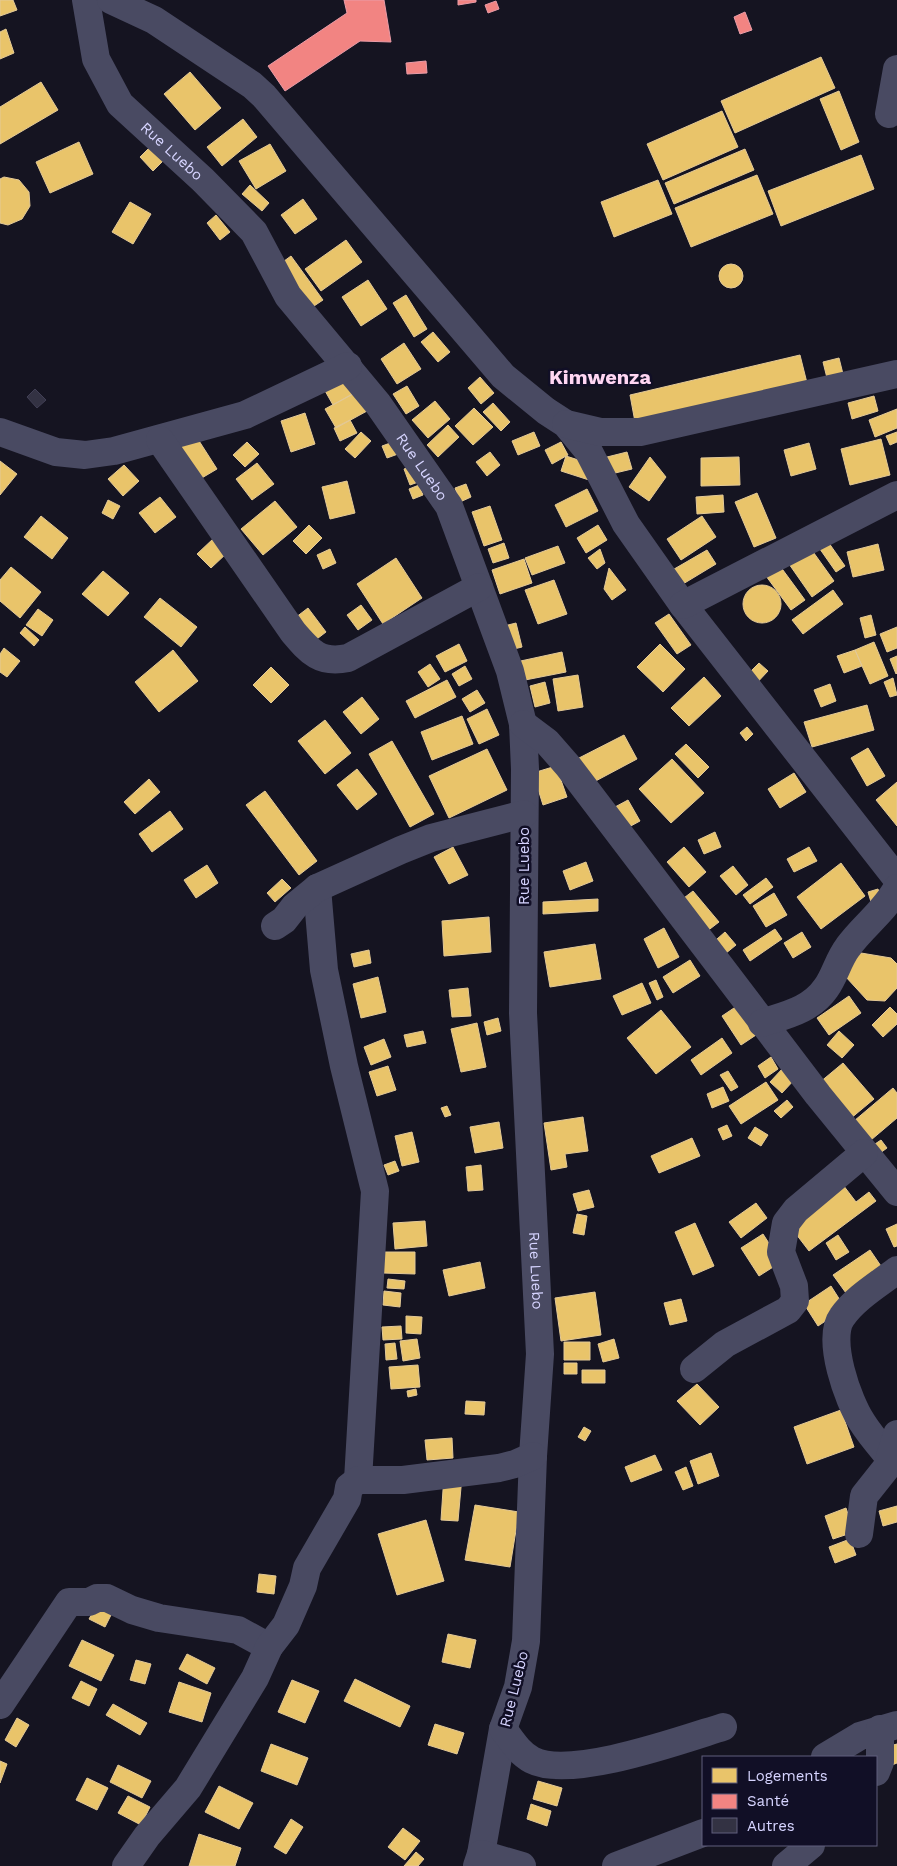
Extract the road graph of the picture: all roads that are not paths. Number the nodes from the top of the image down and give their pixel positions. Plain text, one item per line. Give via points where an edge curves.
1 (86, 0) edge
2 (111, 0) edge
3 (897, 69) edge
4 (889, 114) dead end
5 (348, 366) junction
6 (897, 374) edge
7 (566, 424) junction
8 (0, 432) edge
9 (160, 440) junction
10 (896, 496) edge
11 (479, 587) junction
12 (683, 605) junction
13 (523, 724) junction
14 (524, 814) junction
15 (897, 879) edge
16 (317, 888) junction
17 (897, 888) edge
18 (275, 926) dead end
19 (762, 1022) junction
20 (864, 1154) junction
21 (897, 1192) edge
22 (897, 1270) edge
23 (694, 1370) dead end
24 (893, 1446) edge
25 (533, 1456) junction
26 (358, 1480) junction
27 (859, 1534) dead end
28 (270, 1647) junction
29 (0, 1705) edge
30 (723, 1727) dead end
31 (889, 1727) edge
32 (503, 1729) junction
33 (827, 1756) edge
34 (877, 1770) edge
35 (702, 1833) edge
36 (810, 1846) edge
37 (479, 1860) edge
38 (126, 1866) edge
39 (522, 1866) edge
40 (616, 1866) edge
41 (786, 1866) edge

1 - 5 street, Rue Luebo via 96,59 120,104 254,232 288,296
2 - 7 street via 154,20 264,96 503,376
3 - 4 street
5 - 9 street via 245,415
5 - 11 street, Rue Luebo via 449,506
6 - 7 street via 640,432 600,432
7 - 12 street via 589,452 626,524
8 - 9 street via 56,452 84,455 114,452
9 - 11 street via 311,654 330,660 348,658
10 - 12 street
11 - 13 street, Rue Luebo via 510,672
12 - 15 street
13 - 14 street, Rue Luebo
13 - 19 street via 547,742 568,766
14 - 16 street via 431,838
14 - 25 street, Rue Luebo via 523,1014 540,1354
16 - 18 street
16 - 26 street via 324,970 375,1191
17 - 19 street via 885,907 846,948 826,989 814,1001 799,1011
19 - 20 street
20 - 21 street
20 - 23 street via 796,1210 786,1223 781,1252 794,1286 795,1301 788,1310 725,1344
22 - 24 street via 848,1309 835,1332 845,1385 861,1420
24 - 27 street via 887,1467 864,1496
25 - 26 street via 494,1469 404,1480
25 - 32 street, Rue Luebo via 526,1641 518,1687
26 - 28 street via 349,1487 347,1499 307,1568 286,1625
28 - 29 street via 238,1630 160,1618 132,1610 108,1598 70,1602
28 - 38 street via 255,1678 188,1788
30 - 32 street via 617,1759 565,1765 533,1761 519,1751
31 - 33 street via 860,1736
31 - 34 street
32 - 37 street, Rue Luebo
35 - 40 street
36 - 41 street
37 - 39 street

